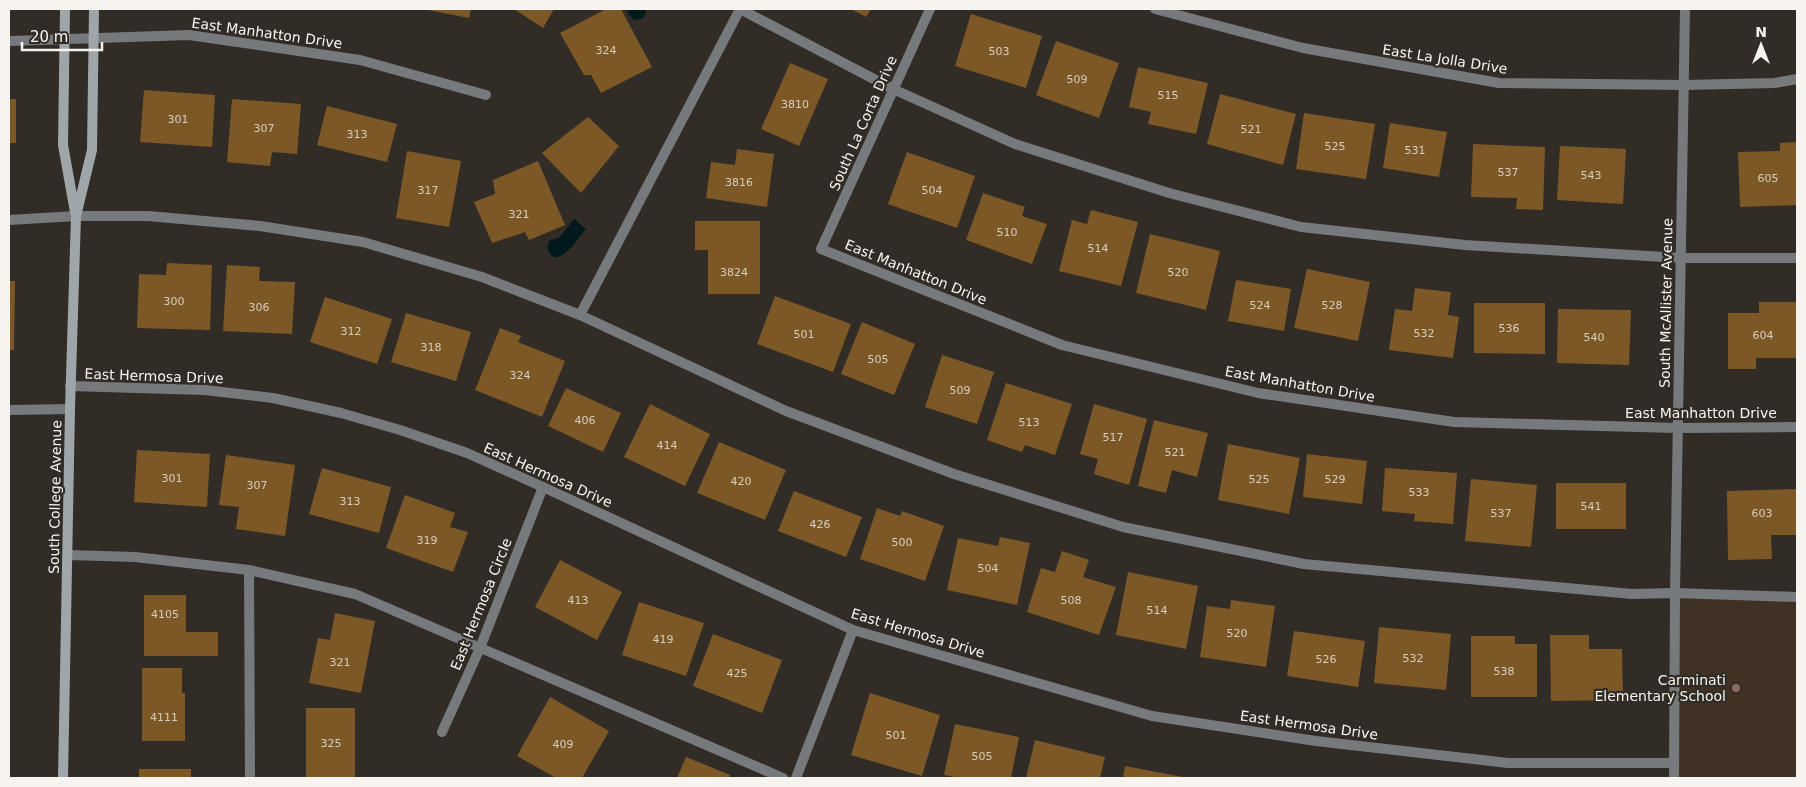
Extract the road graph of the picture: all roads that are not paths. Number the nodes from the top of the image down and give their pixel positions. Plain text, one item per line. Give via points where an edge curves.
1 (65, 9) edge
2 (94, 9) edge
3 (740, 9) edge
4 (930, 9) edge
5 (1155, 9) edge
6 (1685, 9) edge
7 (93, 39) junction
8 (65, 40) junction
9 (9, 41) edge
10 (1797, 78) edge
11 (1684, 85) junction
12 (893, 89) junction
13 (486, 95) dead end
14 (76, 216) junction
15 (9, 220) edge
16 (821, 249) joint
17 (1681, 258) junction
18 (1797, 258) edge
19 (580, 315) junction
20 (70, 386) junction
21 (70, 409) junction
22 (9, 410) edge
23 (1797, 427) edge
24 (1678, 428) junction
25 (543, 486) junction
26 (68, 555) junction
27 (249, 570) junction
28 (1675, 593) junction
29 (1797, 597) edge
30 (853, 630) junction
31 (480, 648) junction
32 (442, 732) dead end
33 (1674, 763) junction
34 (63, 778) edge
35 (250, 778) edge
36 (783, 778) edge
37 (796, 778) edge
38 (1674, 778) edge

1 - 8 street, South College Avenue
2 - 7 street, South College Avenue
3 - 12 street
3 - 19 street
4 - 12 street, South La Corta Drive
5 - 11 street, East La Jolla Drive via 1302,48 1498,83
6 - 11 street, South McAllister Avenue
7 - 8 street, East Manhatton Drive
7 - 13 street, East Manhatton Drive via 189,35 360,60
7 - 14 street, South College Avenue via 92,150
8 - 9 street, East Manhatton Drive
8 - 14 street, South College Avenue via 63,145
10 - 11 street, East La Jolla Drive via 1775,82
11 - 17 street, South McAllister Avenue
12 - 16 street, South La Corta Drive
12 - 17 street via 1015,144 1169,193 1301,227 1465,245
14 - 15 street
14 - 19 street via 148,216 260,226 363,242 482,277
14 - 20 street, South College Avenue
16 - 24 street, East Manhatton Drive via 1062,345 1258,393 1454,422
17 - 18 street
17 - 24 street, South McAllister Avenue
19 - 28 street via 786,411 954,474 1123,527 1304,564 1632,594
20 - 21 street, South College Avenue
20 - 25 street, East Hermosa Drive via 205,390 273,398 400,430 467,453
21 - 22 street
21 - 26 street, South College Avenue
23 - 24 street, East Manhatton Drive
24 - 28 street, South McAllister Avenue
25 - 30 street, East Hermosa Drive
25 - 31 street, East Hermosa Circle
26 - 27 street via 135,557
26 - 34 street, South College Avenue
27 - 31 street via 355,594
27 - 35 street
28 - 29 street
28 - 33 street, South McAllister Avenue
30 - 33 street, East Hermosa Drive via 1152,716 1316,741 1508,763
30 - 37 street
31 - 32 street, East Hermosa Circle
31 - 36 street
33 - 38 street, South McAllister Avenue

